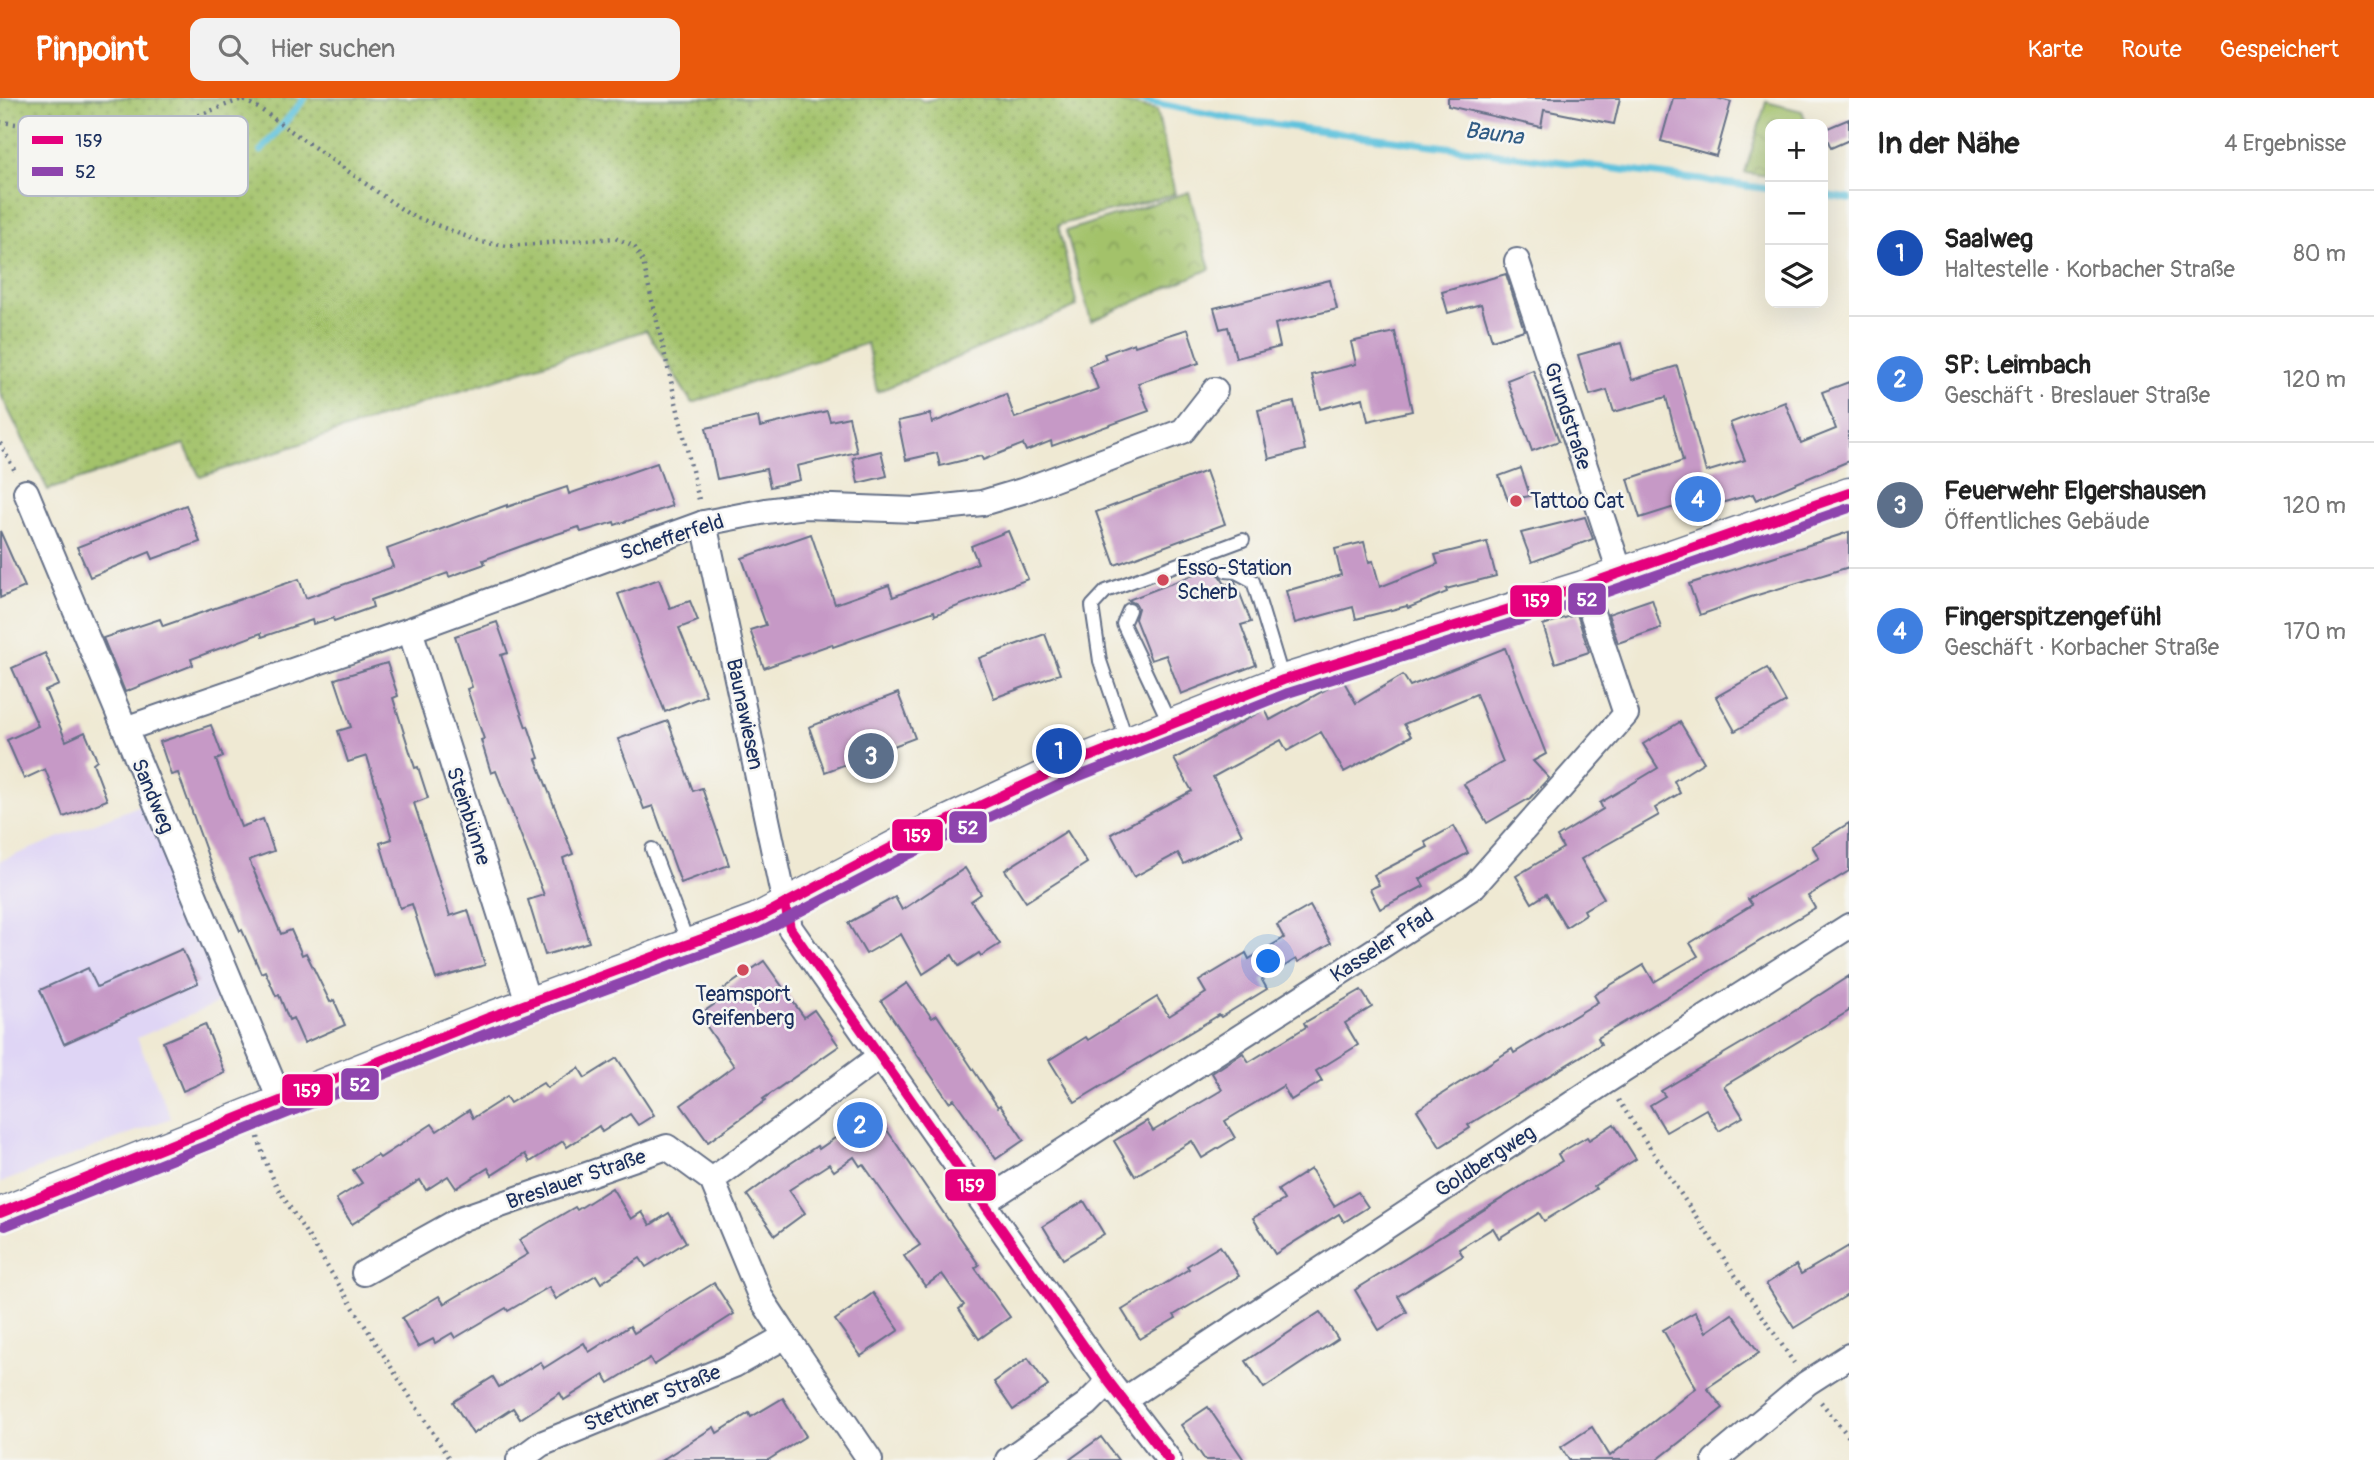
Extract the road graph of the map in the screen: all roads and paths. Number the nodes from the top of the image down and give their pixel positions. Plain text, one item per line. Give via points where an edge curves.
1 (197, 116) edge
2 (0, 122) edge
3 (18, 124) edge
4 (1517, 261) dead end
5 (1215, 390) dead end
6 (0, 443) edge
7 (26, 492) joint
8 (1849, 494) edge
9 (704, 523) junction
10 (1243, 540) dead end
11 (1226, 571) dead end
12 (1620, 572) junction
13 (1583, 586) junction
14 (1129, 610) dead end
15 (410, 630) junction
16 (1283, 680) junction
17 (1170, 724) junction
18 (125, 729) junction
19 (1127, 741) junction
20 (652, 849) dead end
21 (785, 904) junction
22 (1849, 926) edge
23 (688, 944) junction
24 (527, 1002) junction
25 (878, 1057) junction
26 (1605, 1082) junction
27 (280, 1100) junction
28 (712, 1180) junction
29 (984, 1202) junction
30 (0, 1213) edge
31 (364, 1273) dead end
32 (786, 1336) junction
33 (1849, 1356) edge
34 (1807, 1383) junction
35 (1116, 1391) junction
36 (1849, 1437) edge
37 (519, 1460) edge
38 (870, 1460) edge
39 (1008, 1460) edge
40 (1168, 1460) edge
41 (1715, 1460) edge

1 - 9 path via 243,99 410,215 481,242 507,246 615,238 634,246 643,262
2 - 3 path
4 - 12 street, Grundstraße
5 - 9 street, Schefferfeld via 1183,431 982,503 916,510 806,506
6 - 7 path
7 - 18 street, Sandweg
8 - 12 street
9 - 15 street, Schefferfeld
9 - 21 street, Baunawiesen
10 - 19 lane via 1106,591 1092,606 1100,661
11 - 16 lane via 1253,581
12 - 13 street
13 - 16 street
13 - 29 street, Kasseler Pfad via 1626,714 1473,887
14 - 17 lane via 1123,624
15 - 18 street, Schefferfeld
15 - 24 street, Steinbünne
16 - 17 street
17 - 19 street
18 - 27 street, Sandweg
19 - 21 street via 900,843
20 - 23 lane
21 - 23 street
21 - 25 street, Baunawiesen via 790,928
22 - 26 street, Goldbergweg
23 - 24 street
24 - 27 street
25 - 28 street
25 - 29 street, Baunawiesen
26 - 34 path
26 - 35 street, Goldbergweg
27 - 30 street
28 - 31 street, Breslauer Straße via 667,1147 463,1218
28 - 32 street via 761,1298
29 - 35 street, Baunawiesen
32 - 37 street, Stettiner Straße via 734,1365 541,1444
32 - 38 street
33 - 34 street
34 - 36 path
34 - 41 street
35 - 39 street, Goldbergweg via 1087,1404
35 - 40 street, Baunawiesen

